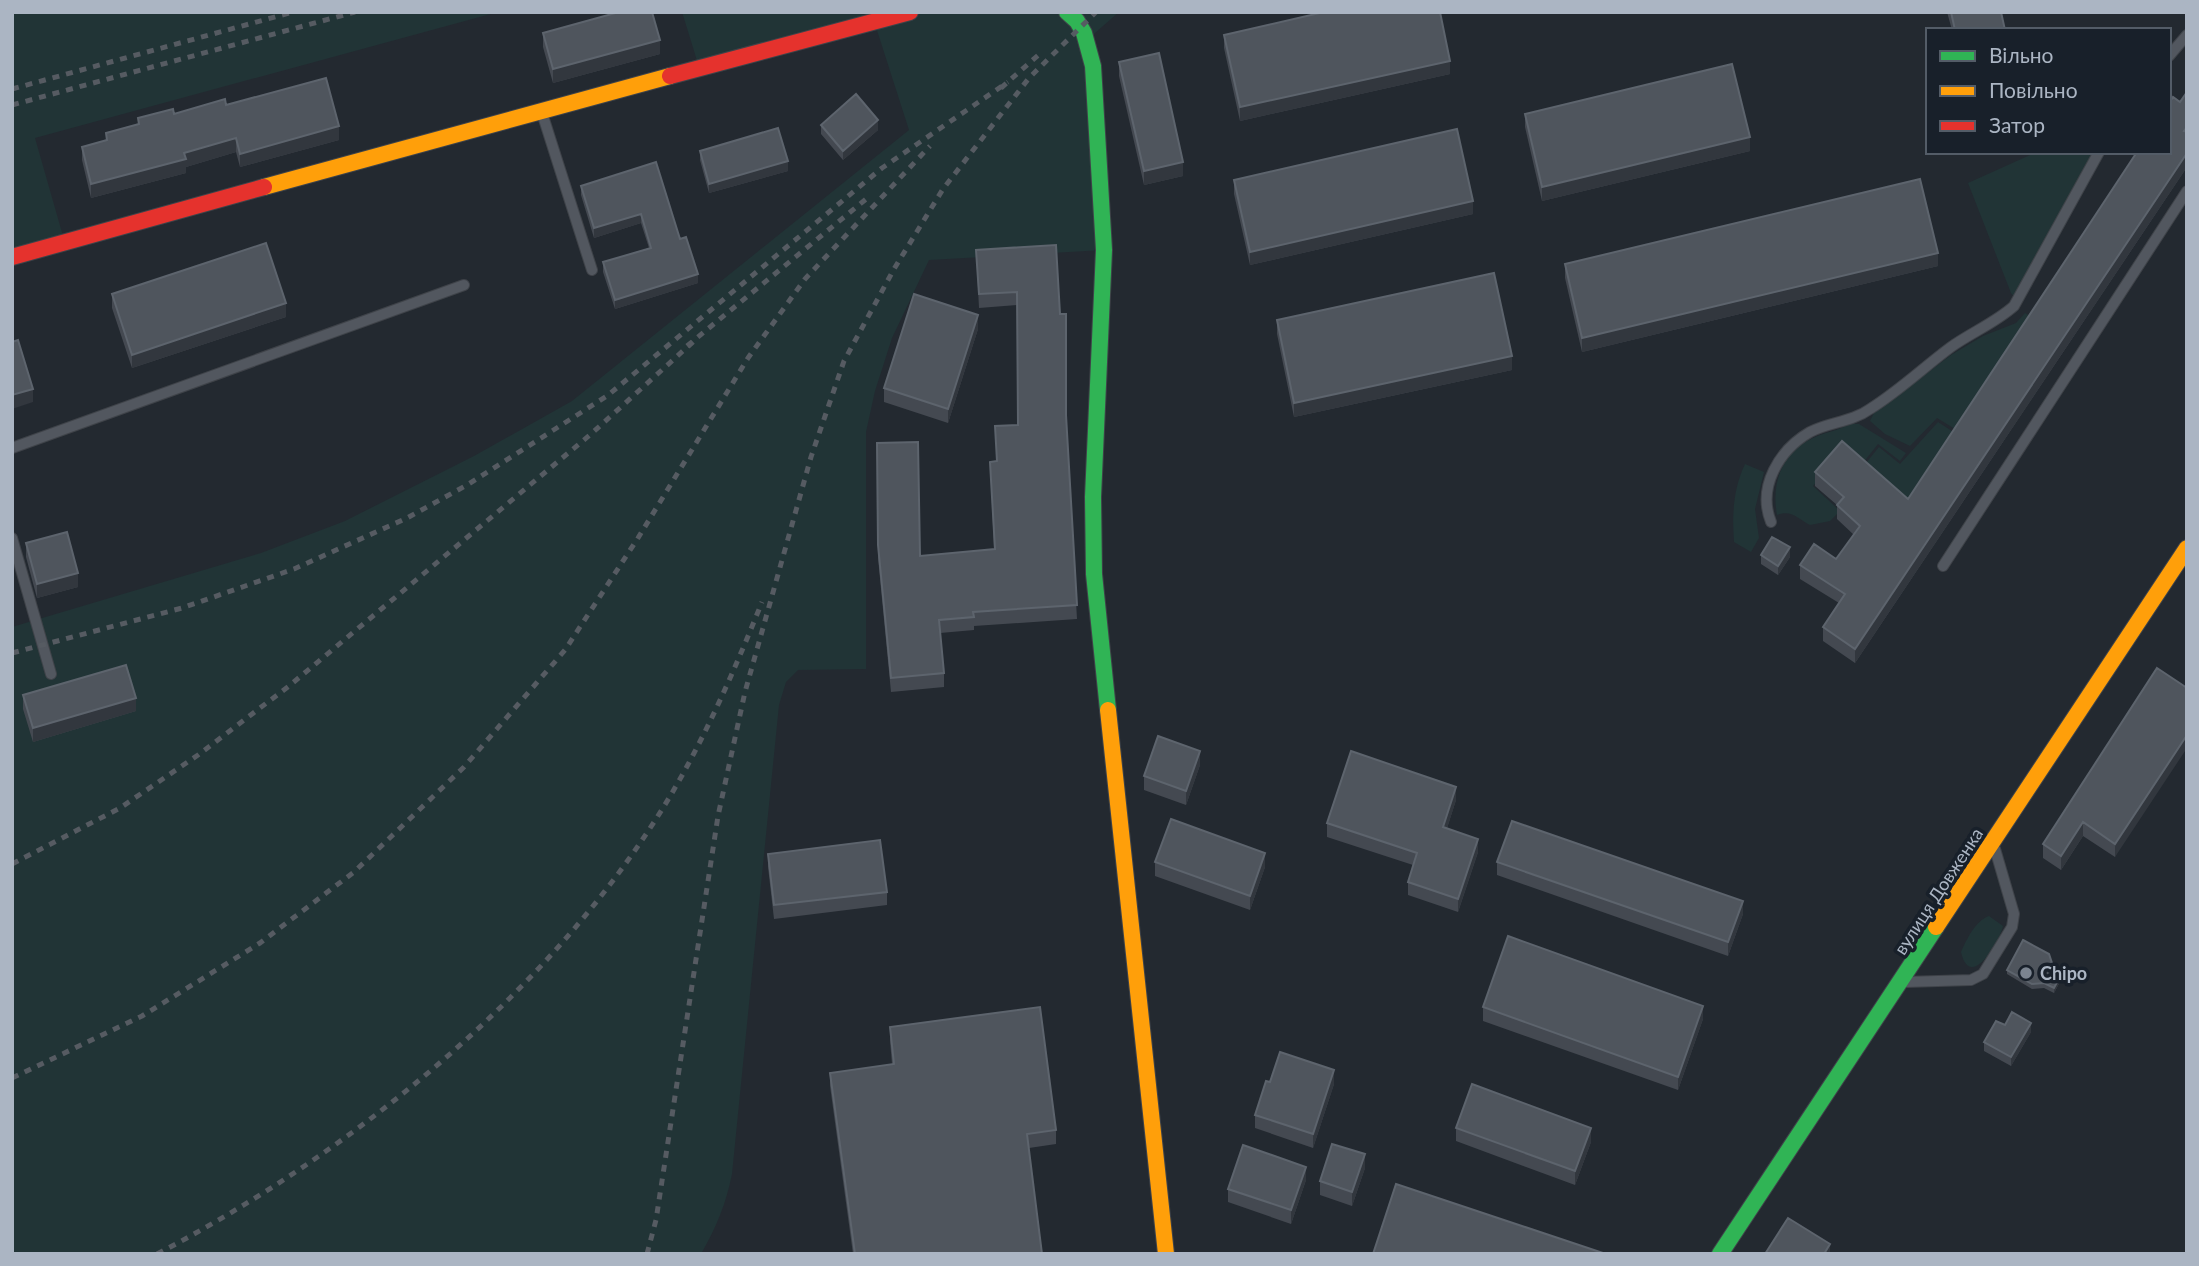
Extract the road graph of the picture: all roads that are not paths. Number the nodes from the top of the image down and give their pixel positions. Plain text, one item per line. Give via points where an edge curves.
1 (910, 12) edge
2 (1068, 12) edge
3 (2187, 35) edge
4 (2171, 54) edge
5 (541, 110) junction
6 (2098, 154) edge
7 (2187, 191) edge
8 (12, 257) edge
9 (592, 270) dead end
10 (464, 285) dead end
11 (12, 447) edge
12 (1771, 522) dead end
13 (12, 538) edge
14 (2187, 548) edge
15 (1943, 566) dead end
16 (51, 674) dead end
17 (1993, 842) junction
18 (1900, 983) junction
19 (1166, 1254) edge
20 (1720, 1254) edge

1 - 5 street
2 - 19 street via 1087,39 1094,76 1104,250 1094,574
3 - 4 lane
5 - 8 street
5 - 9 lane
6 - 12 lane via 2014,306 1952,346 1868,412 1812,431 1795,443 1772,472 1767,511
7 - 15 lane
10 - 11 lane
13 - 16 lane
14 - 17 street, вулиця Довженка
17 - 18 street, вулиця Довженка
17 - 18 lane via 2014,914 2012,927 1983,974 1972,980
18 - 20 street, вулиця Довженка

